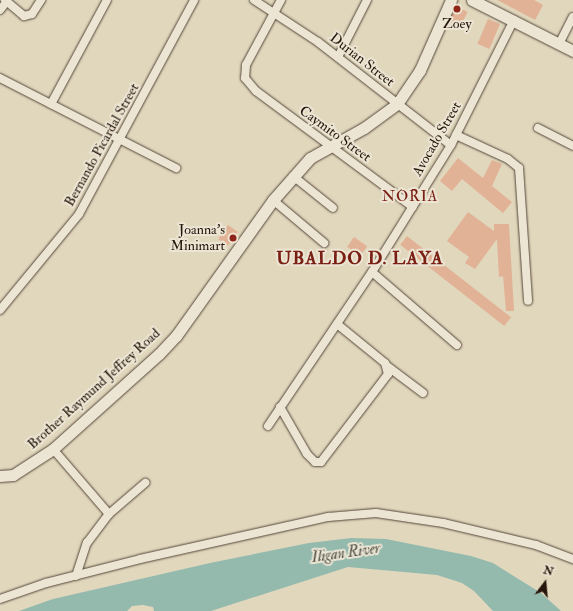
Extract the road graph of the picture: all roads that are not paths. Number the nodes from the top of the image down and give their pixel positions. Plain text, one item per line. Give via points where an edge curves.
1 (41, 0) edge
2 (107, 0) edge
3 (194, 0) edge
4 (254, 0) edge
5 (281, 0) edge
6 (367, 0) edge
7 (451, 0) edge
8 (472, 0) edge
9 (3, 5) edge
10 (275, 12) junction
11 (573, 17) edge
12 (514, 20) junction
13 (559, 44) junction
14 (573, 51) edge
15 (338, 57) junction
16 (0, 78) edge
17 (51, 104) junction
18 (397, 104) junction
19 (538, 128) dead end
20 (456, 135) junction
21 (121, 140) junction
22 (451, 145) junction
23 (573, 146) edge
24 (330, 147) junction
25 (176, 168) dead end
26 (293, 176) junction
27 (274, 200) junction
28 (413, 207) junction
29 (333, 208) dead end
30 (324, 243) dead end
31 (372, 272) junction
32 (528, 301) dead end
33 (0, 310) edge
34 (337, 324) junction
35 (457, 345) dead end
36 (388, 366) junction
37 (423, 393) dead end
38 (280, 407) junction
39 (268, 426) dead end
40 (53, 449) junction
41 (0, 476) edge
42 (145, 484) dead end
43 (109, 514) junction
44 (573, 559) edge
45 (76, 576) junction
46 (0, 599) edge

1 - 9 street via 32,14 24,16
2 - 17 street
3 - 21 street, Bernando Picardal Street
4 - 10 street, Durian Street
5 - 10 street
6 - 15 street
7 - 18 street, Brother Raymund Jeffrey Road via 420,70
8 - 12 street
10 - 15 street, Durian Street
10 - 24 street, Caymito Street via 246,65 245,78 256,91
11 - 13 street
12 - 13 street
12 - 20 street, Avocado Street
13 - 14 street
15 - 18 street, Durian Street
16 - 17 street
17 - 21 street
18 - 22 street, Durian Street
18 - 24 street, Brother Raymund Jeffrey Road via 364,128
19 - 23 street
20 - 22 street, Avocado Street
20 - 32 street via 508,159 519,168
21 - 25 street
21 - 33 street, Bernando Picardal Street via 79,214
22 - 28 street, Avocado Street
24 - 26 street, Brother Raymund Jeffrey Road via 310,158
24 - 28 street, Caymito Street
26 - 27 street, Brother Raymund Jeffrey Road
26 - 29 street
27 - 30 street
27 - 40 street, Brother Raymund Jeffrey Road via 176,336
28 - 31 street, Avocado Street
31 - 34 street, Avocado Street
31 - 35 street
34 - 36 street
34 - 38 street, Avocado Street
36 - 37 street
36 - 38 street via 388,374 321,462 314,462 307,454
38 - 39 street, Avocado Street
40 - 41 street, Brother Raymund Jeffrey Road via 13,475
40 - 43 street
42 - 43 street
43 - 45 street via 87,542
44 - 45 street via 536,545 443,523 376,514 328,516
45 - 46 street

